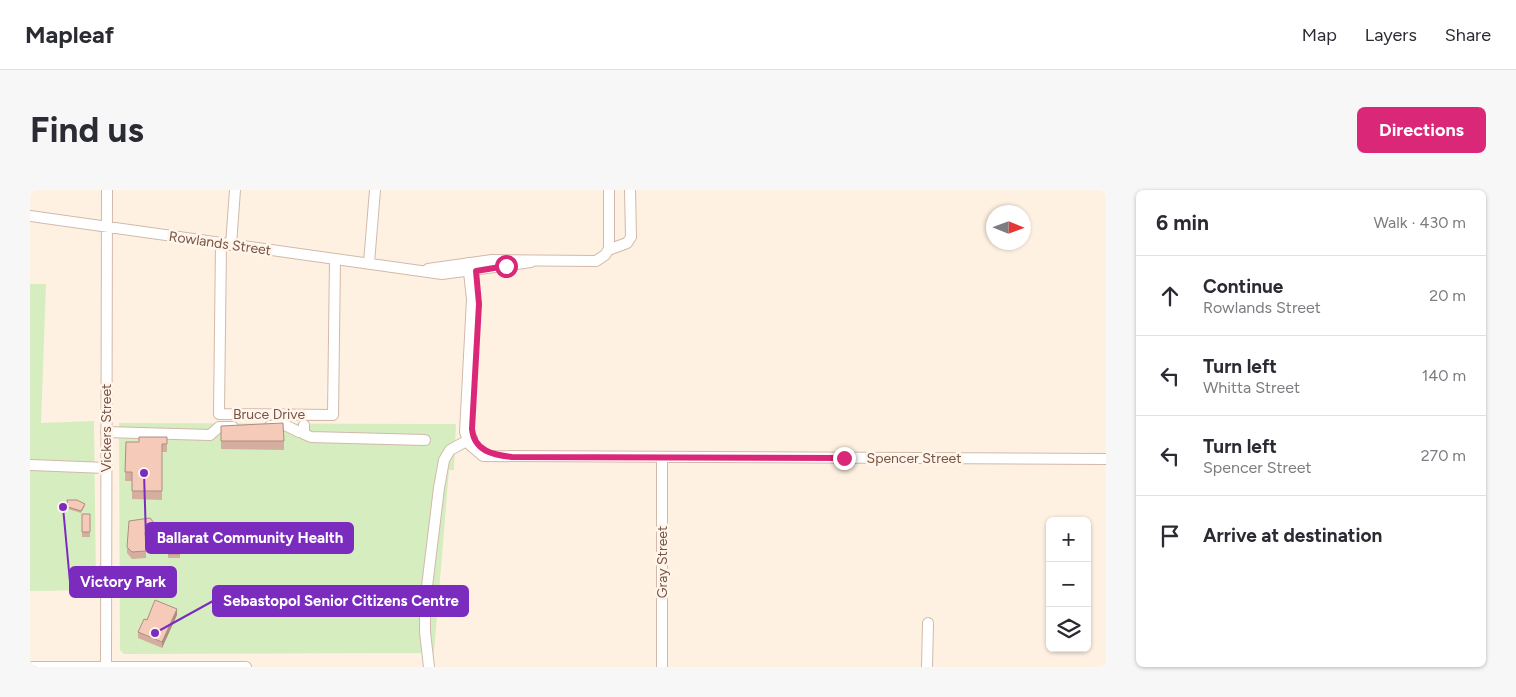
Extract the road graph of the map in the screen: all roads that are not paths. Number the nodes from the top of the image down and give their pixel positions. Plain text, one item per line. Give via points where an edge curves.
1 (107, 190) edge
2 (235, 190) edge
3 (375, 190) edge
4 (609, 190) edge
5 (630, 190) edge
6 (30, 216) edge
7 (107, 227) junction
8 (226, 244) junction
9 (608, 250) junction
10 (335, 259) junction
11 (369, 263) junction
12 (471, 269) junction
13 (304, 414) junction
14 (304, 430) junction
15 (106, 432) junction
16 (471, 439) junction
17 (425, 440) dead end
18 (662, 457) junction
19 (1106, 459) edge
20 (31, 465) edge
21 (106, 468) junction
22 (928, 623) dead end
23 (30, 667) edge
24 (106, 667) edge
25 (246, 667) edge
26 (429, 667) edge
27 (662, 667) edge
28 (927, 667) edge

1 - 7 street, Vickers Street
2 - 8 street
3 - 11 street
4 - 9 street
5 - 9 street via 631,237 627,243
6 - 7 street, Rowlands Street
7 - 8 street, Rowlands Street
7 - 15 street, Vickers Street
8 - 10 street, Rowlands Street
8 - 13 street, Bruce Drive via 219,414
9 - 12 street, Rowlands Street via 599,263 531,262
10 - 11 street, Rowlands Street
10 - 13 street, Bruce Drive via 333,415
11 - 12 street, Rowlands Street via 442,274
12 - 16 street via 479,304
13 - 14 street
14 - 15 street via 299,432 285,425 219,427 210,434
14 - 17 street via 304,434 311,437
15 - 21 street, Vickers Street
16 - 18 street, Spencer Street via 480,451 512,457
16 - 26 street via 447,452 438,488 425,610
18 - 19 street, Spencer Street
18 - 27 street, Gray Street
20 - 21 street
21 - 24 street, Vickers Street
22 - 28 street
23 - 24 street
24 - 25 street

